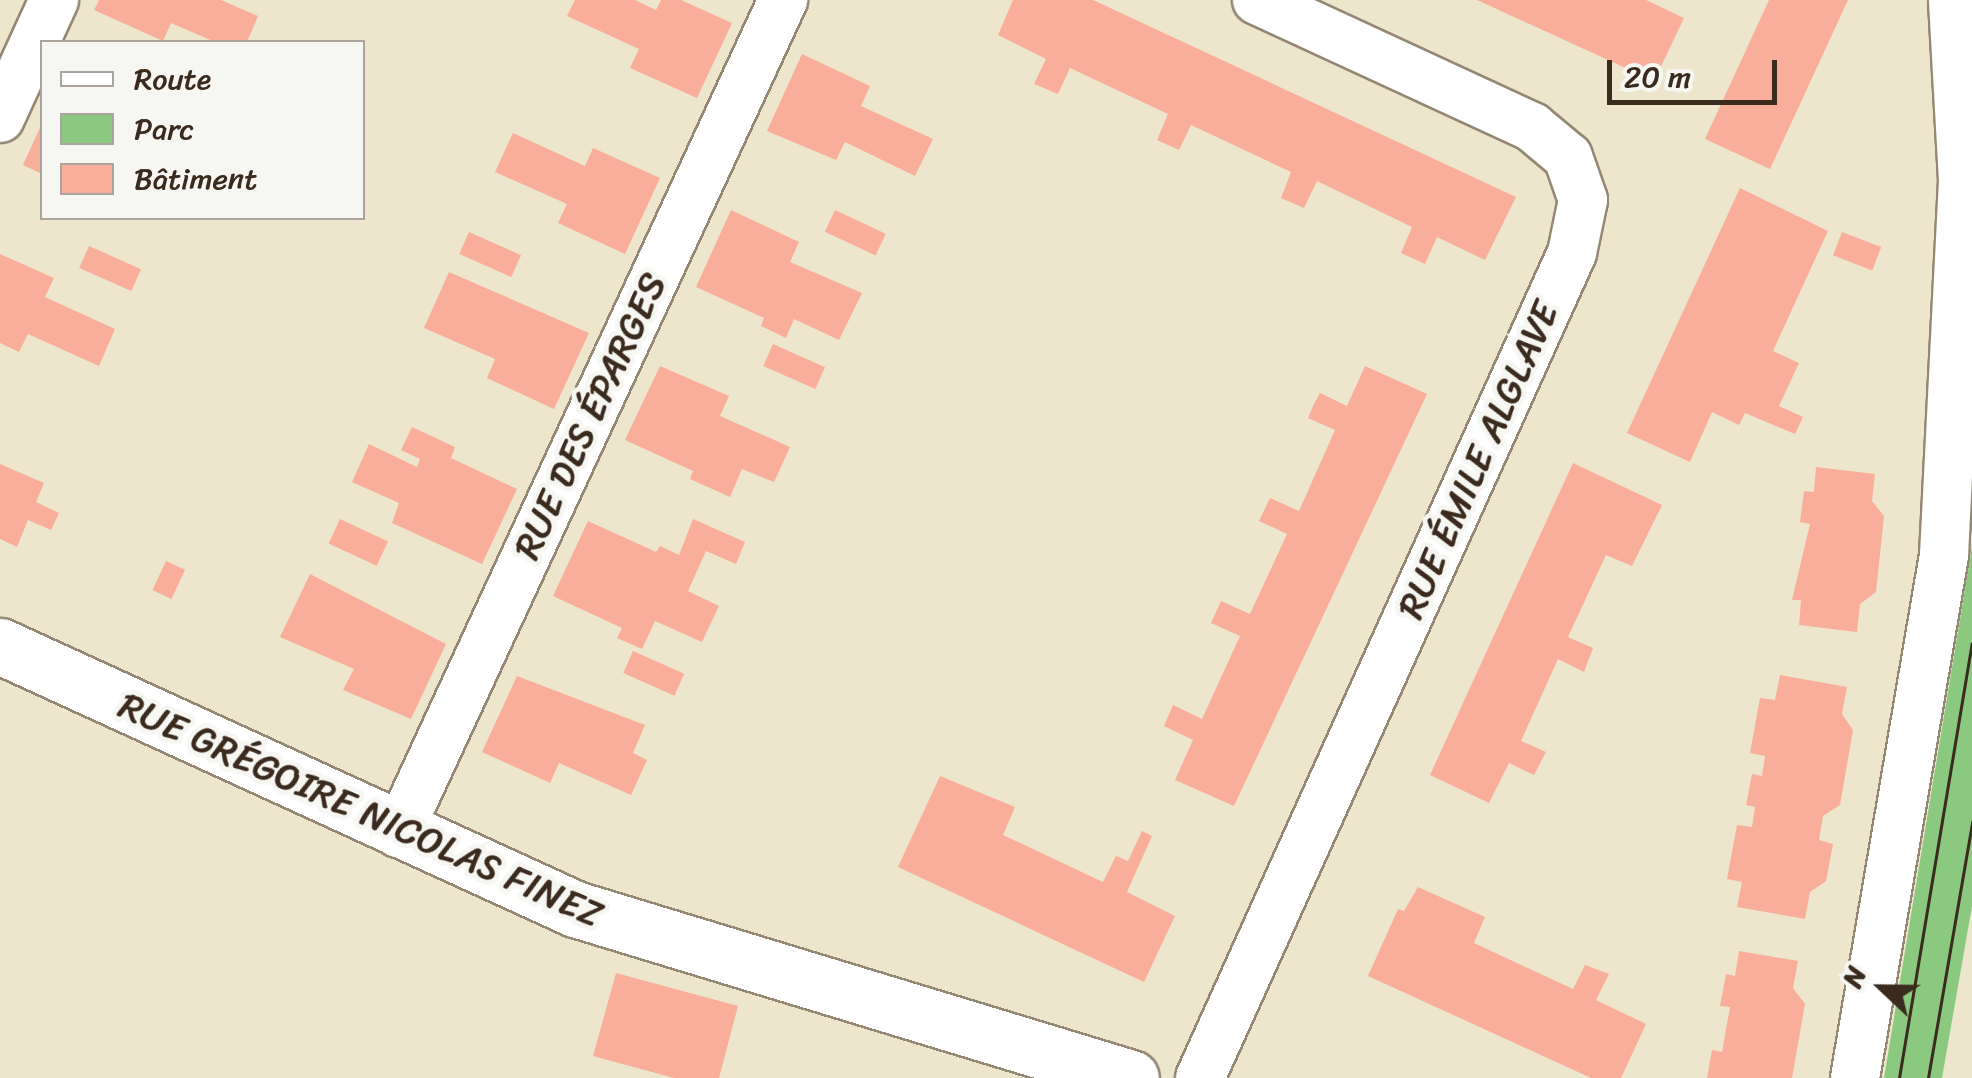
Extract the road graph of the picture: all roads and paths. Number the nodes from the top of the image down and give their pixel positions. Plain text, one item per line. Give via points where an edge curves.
1 (54, 0) edge
2 (783, 0) edge
3 (1257, 0) edge
4 (1954, 0) edge
5 (0, 118) edge
6 (0, 646) edge
7 (398, 833) junction
8 (1131, 1078) edge
9 (1200, 1078) edge
10 (1855, 1078) edge

1 - 5 street
2 - 7 street, RUE DES ÉPARGES
3 - 9 street, RUE ÉMILE ALGLAVE via 1532,127 1568,157 1583,200 1572,253
4 - 10 street via 1963,181 1944,555
6 - 7 main road, RUE GRÉGOIRE NICOLAS FINEZ
7 - 8 main road, RUE GRÉGOIRE NICOLAS FINEZ via 621,926

